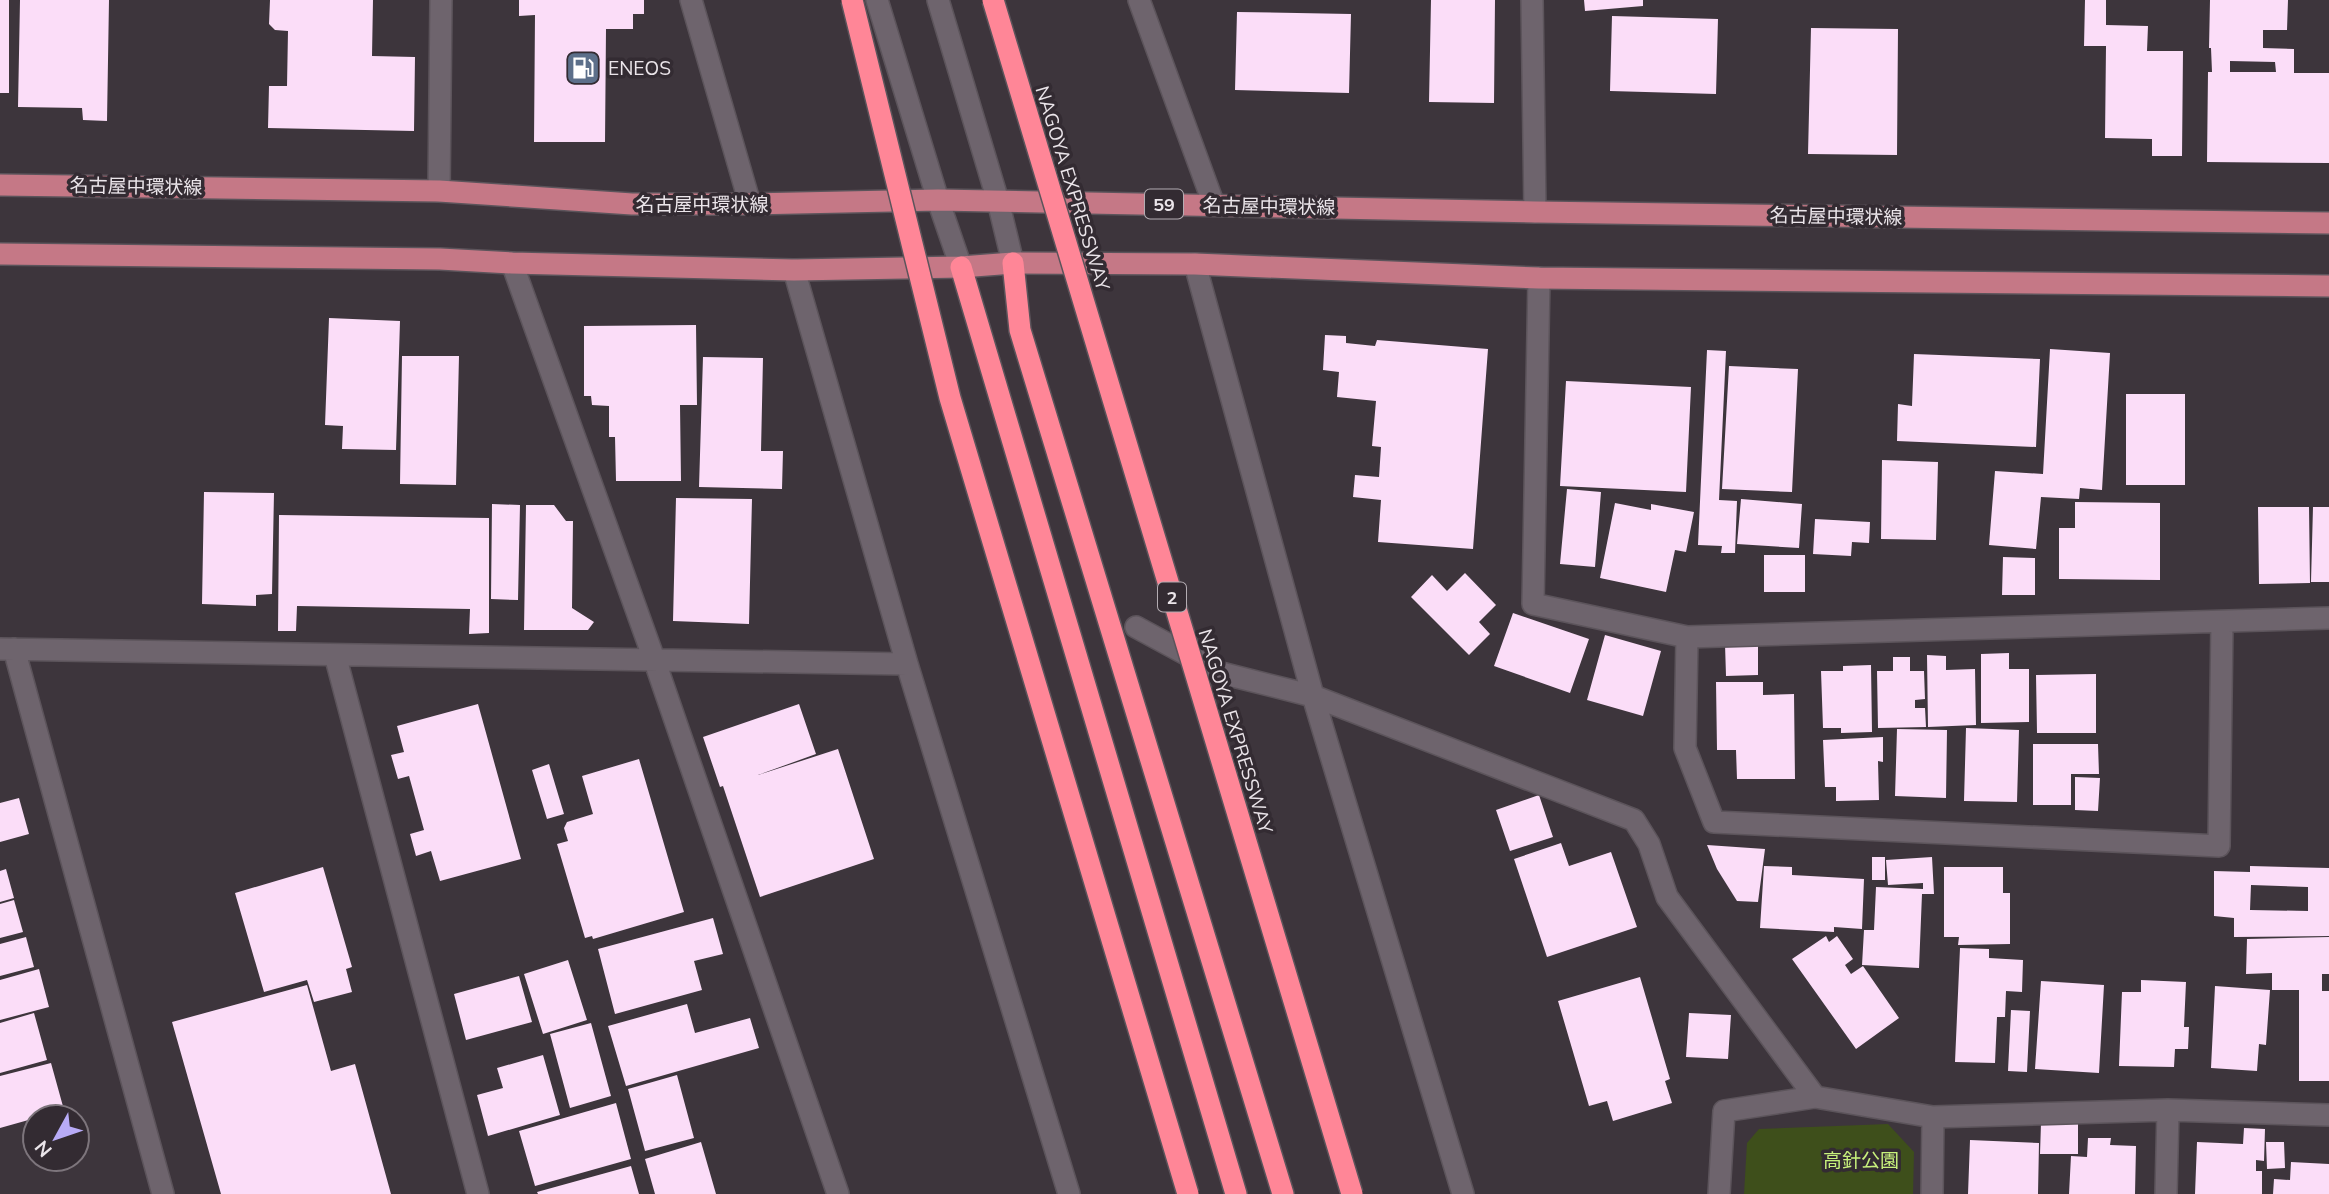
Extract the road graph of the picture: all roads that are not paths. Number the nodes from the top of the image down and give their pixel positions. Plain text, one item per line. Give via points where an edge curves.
1 (441, 0) edge
2 (691, 0) edge
3 (852, 0) edge
4 (877, 0) edge
5 (938, 0) edge
6 (993, 0) edge
7 (1139, 0) edge
8 (1532, 0) edge
9 (0, 184) edge
10 (439, 191) junction
11 (938, 200) junction
12 (998, 201) junction
13 (750, 204) junction
14 (1214, 205) junction
15 (1535, 212) junction
16 (2329, 223) edge
17 (0, 254) edge
18 (512, 263) junction
19 (1013, 263) junction
20 (1195, 264) junction
21 (961, 267) junction
22 (794, 270) junction
23 (1539, 278) junction
24 (2329, 286) edge
25 (2329, 618) edge
26 (2222, 622) junction
27 (1136, 627) dead end
28 (1687, 637) junction
29 (7, 649) edge
30 (335, 655) junction
31 (654, 659) junction
32 (907, 664) junction
33 (1314, 696) junction
34 (1815, 1097) junction
35 (2168, 1110) junction
36 (2329, 1115) edge
37 (1933, 1116) junction
38 (163, 1194) edge
39 (478, 1194) edge
40 (838, 1194) edge
41 (1069, 1194) edge
42 (1188, 1194) edge
43 (1236, 1194) edge
44 (1283, 1194) edge
45 (1352, 1194) edge
46 (1462, 1194) edge
47 (1719, 1194) edge
48 (1932, 1194) edge
49 (2165, 1194) edge

1 - 10 street
2 - 13 street
3 - 42 highway, bridge via 950,398
4 - 11 street
5 - 12 street
6 - 45 highway, NAGOYA EXPRESSWAY / 2, bridge
7 - 14 street
8 - 15 street
9 - 10 main road, 名古屋中環状線 / 59
10 - 13 main road, 名古屋中環状線 / 59 via 632,204
11 - 12 main road, 名古屋中環状線 / 59
11 - 13 main road, 名古屋中環状線 / 59
11 - 21 street
12 - 14 main road, 名古屋中環状線 / 59
12 - 19 street
14 - 15 main road, 名古屋中環状線 / 59
15 - 16 main road, 名古屋中環状線 / 59
17 - 18 main road
18 - 22 main road
18 - 31 street
19 - 20 main road
19 - 21 main road
19 - 44 highway via 1020,330
20 - 23 main road
20 - 33 street
21 - 22 main road
21 - 43 highway
22 - 32 street
23 - 24 main road
23 - 28 street via 1533,604
25 - 26 street
26 - 28 street
26 - 28 street via 2220,845 1714,822 1685,748
27 - 33 street via 1221,673
29 - 30 street
29 - 38 street
30 - 31 street
30 - 39 street
31 - 32 street
31 - 40 street
32 - 41 street
33 - 34 street via 1633,820 1649,844 1667,897
33 - 46 street
34 - 37 street
34 - 47 street via 1724,1111
35 - 36 street
35 - 37 street
35 - 49 street
37 - 48 street

